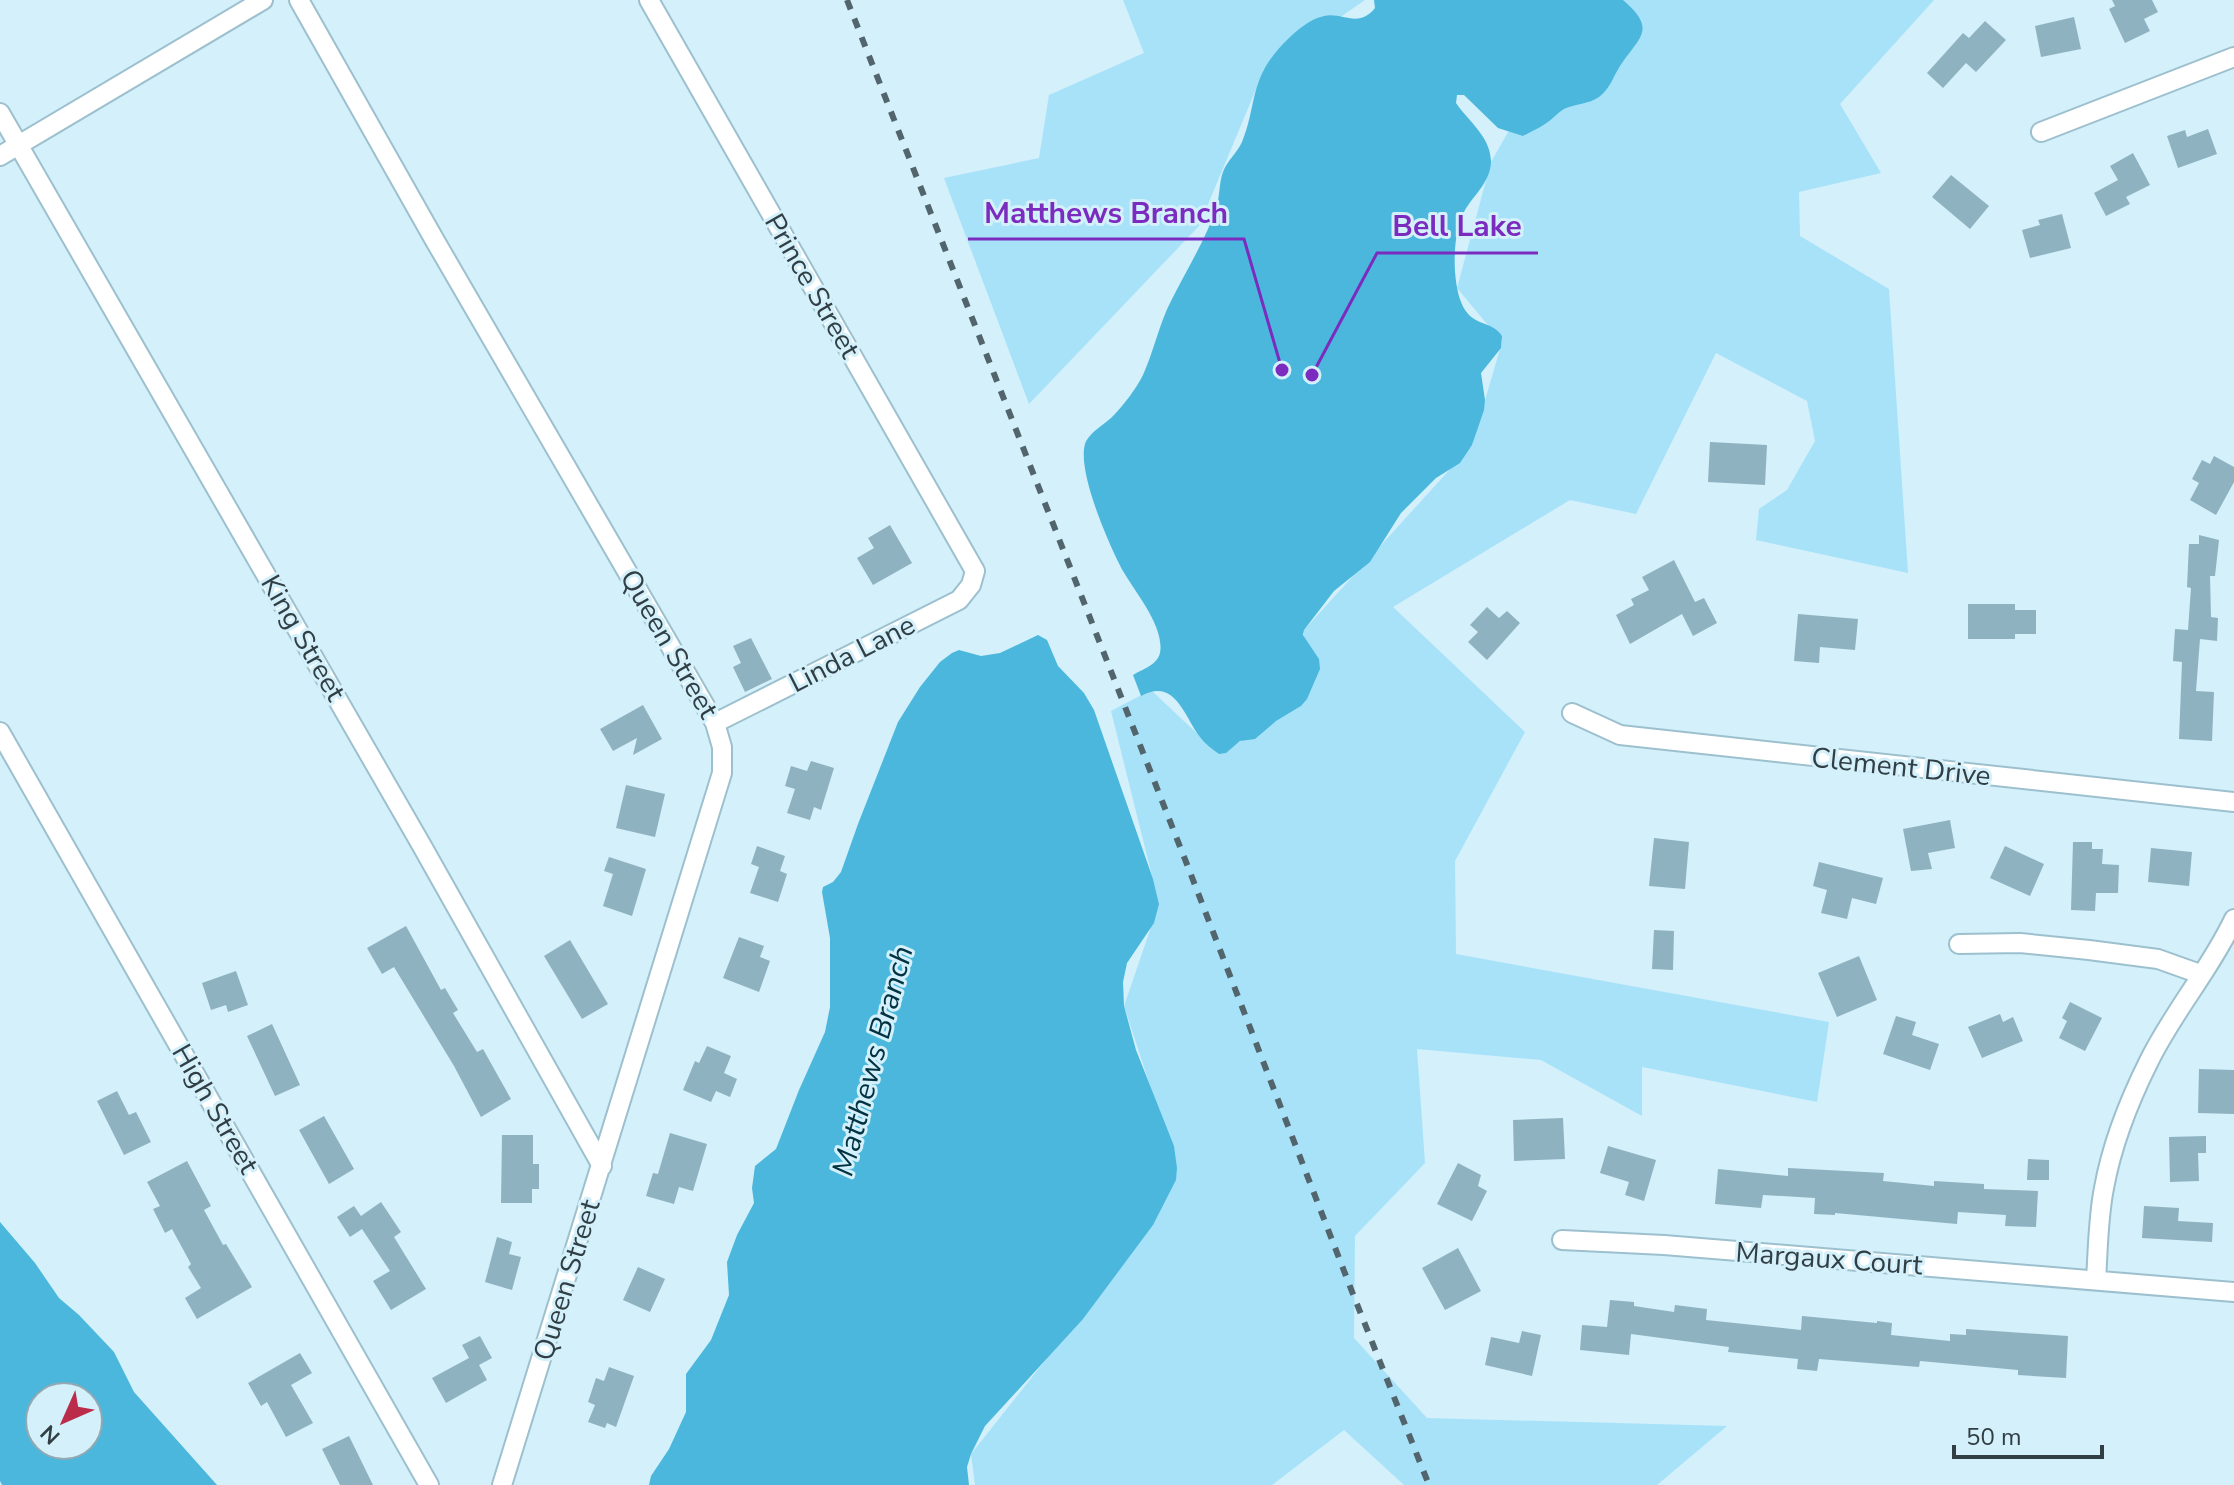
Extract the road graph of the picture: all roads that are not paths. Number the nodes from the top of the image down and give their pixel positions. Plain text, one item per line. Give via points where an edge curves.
1 (263, 0) edge
2 (299, 0) edge
3 (649, 0) edge
4 (2234, 57) edge
5 (0, 113) edge
6 (2041, 132) dead end
7 (19, 145) junction
8 (0, 156) edge
9 (975, 571) joint
10 (1572, 713) dead end
11 (715, 723) junction
12 (0, 732) edge
13 (2234, 802) edge
14 (2234, 919) edge
15 (1959, 944) dead end
16 (2200, 974) junction
17 (602, 1166) junction
18 (1562, 1240) dead end
19 (2096, 1280) junction
20 (2234, 1292) edge
21 (429, 1485) edge
22 (502, 1485) edge

1 - 7 street
2 - 11 street, Queen Street
3 - 9 street, Prince Street
4 - 6 street
5 - 7 street, King Street
7 - 8 street
7 - 17 street, King Street
9 - 11 street, Linda Lane via 959,600
10 - 13 street, Clement Drive via 1620,735
11 - 17 street, Queen Street via 722,773
12 - 21 street, High Street
14 - 16 street
15 - 16 street via 2089,950 2158,959
16 - 19 street via 2149,1060 2121,1123 2104,1190
17 - 22 street, Queen Street
18 - 19 street, Margaux Court
19 - 20 street, Margaux Court

